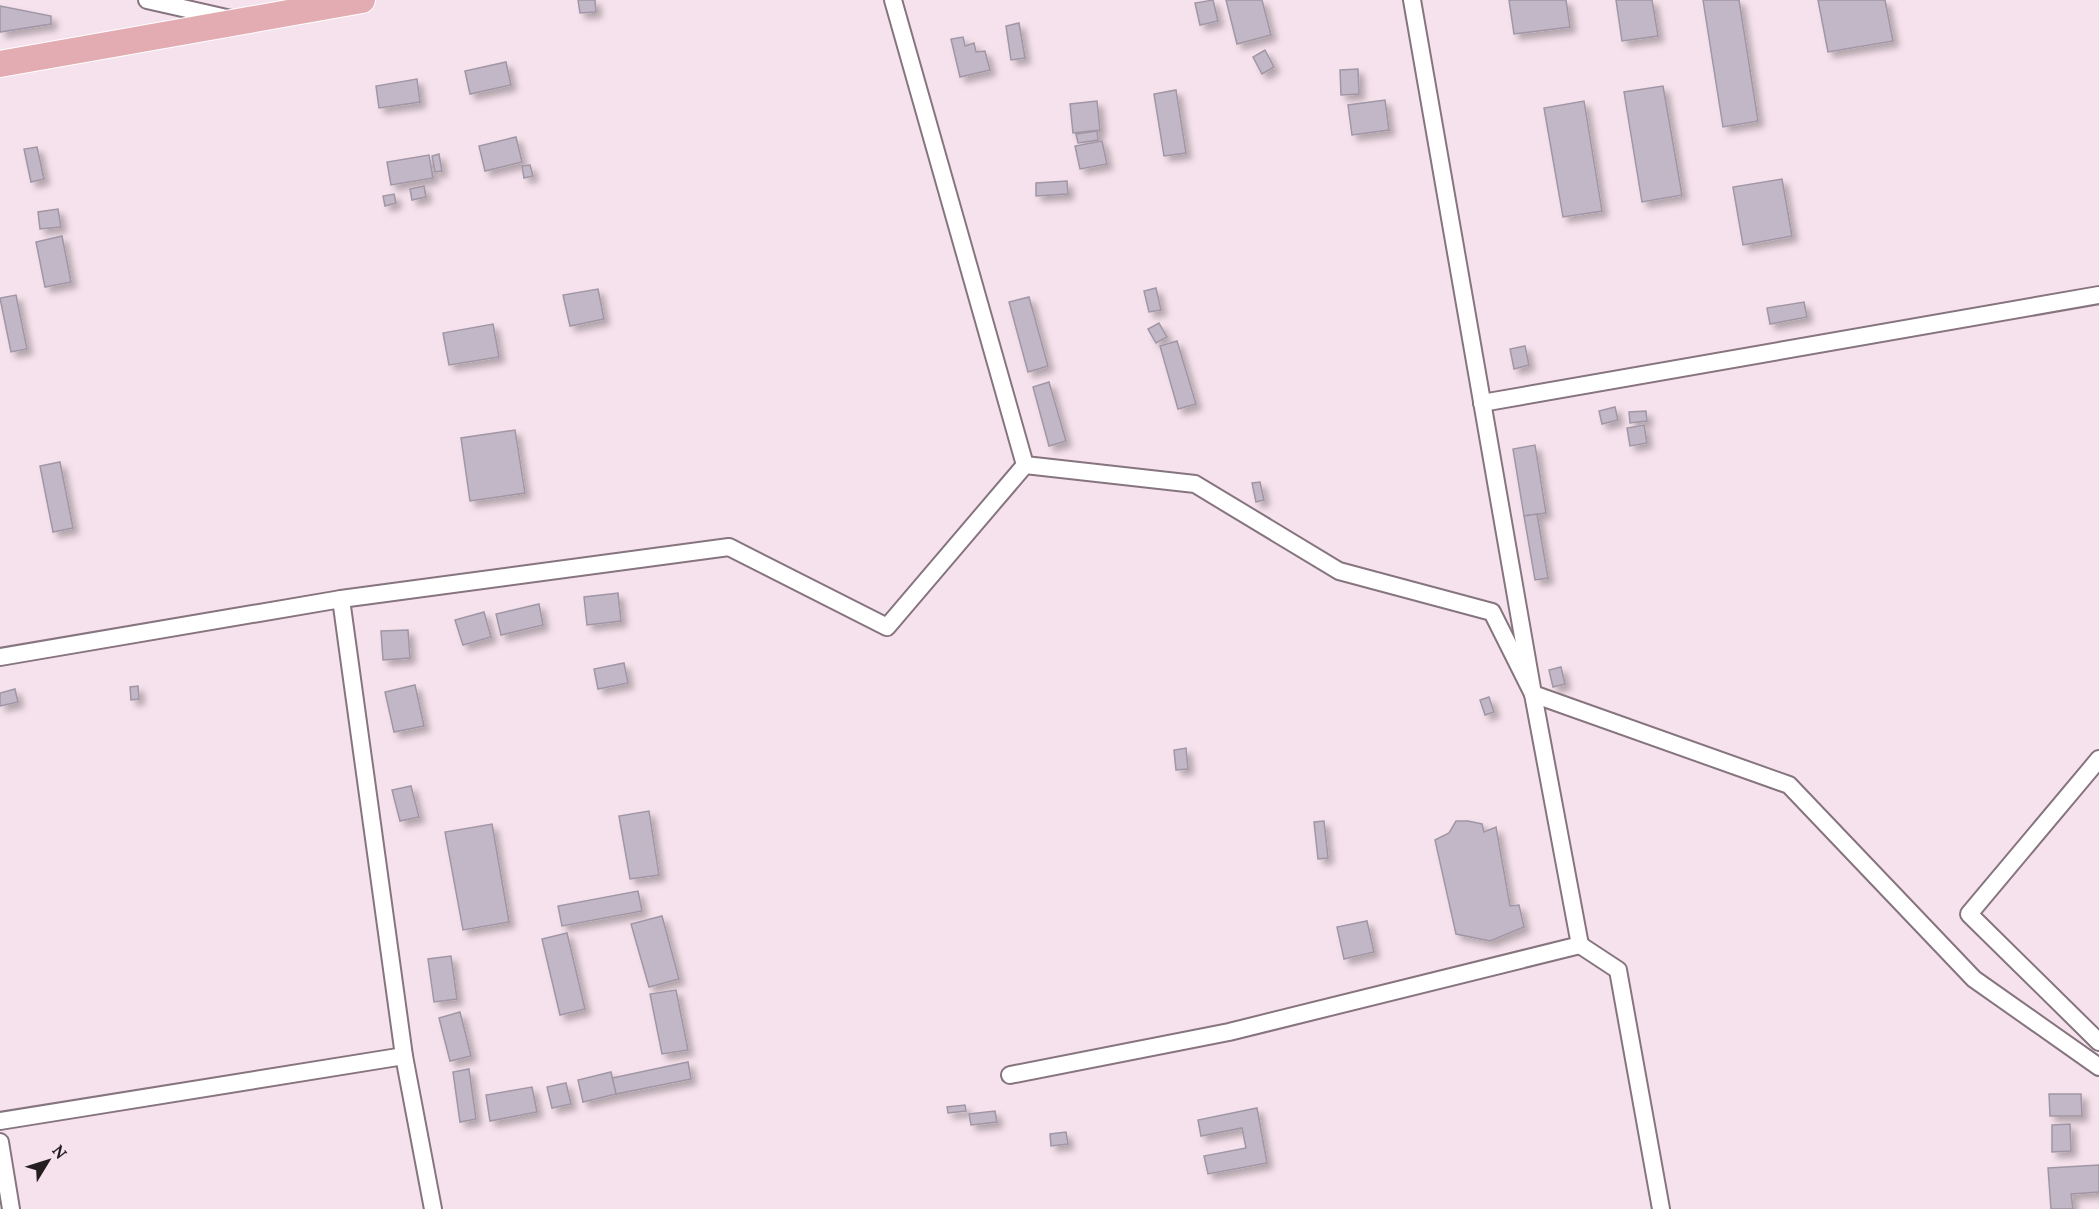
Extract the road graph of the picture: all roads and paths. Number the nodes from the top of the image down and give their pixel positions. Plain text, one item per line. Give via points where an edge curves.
1 (147, 0) edge
2 (362, 0) edge
3 (893, 0) edge
4 (1412, 0) edge
5 (277, 7) edge
6 (241, 21) junction
7 (0, 64) edge
8 (2099, 295) edge
9 (1482, 403) junction
10 (1025, 465) junction
11 (342, 599) junction
12 (0, 657) edge
13 (1533, 694) junction
14 (2099, 759) edge
15 (1580, 945) junction
16 (2099, 1042) edge
17 (404, 1056) junction
18 (2099, 1067) edge
19 (1010, 1075) dead end
20 (0, 1120) edge
21 (0, 1142) edge
22 (11, 1209) edge
23 (433, 1209) edge
24 (1661, 1209) edge

1 - 6 street
2 - 5 main road
3 - 10 street
4 - 9 street
5 - 6 main road
6 - 7 main road
8 - 9 street
9 - 13 street
10 - 11 street via 887,627 729,547
10 - 13 street via 1195,484 1339,571 1492,612
11 - 12 street
11 - 17 street
13 - 15 street
13 - 18 street via 1789,785 1974,979
14 - 16 street via 1969,914
15 - 19 street via 1229,1032
15 - 24 street via 1618,970
17 - 20 street
17 - 23 street
21 - 22 street

